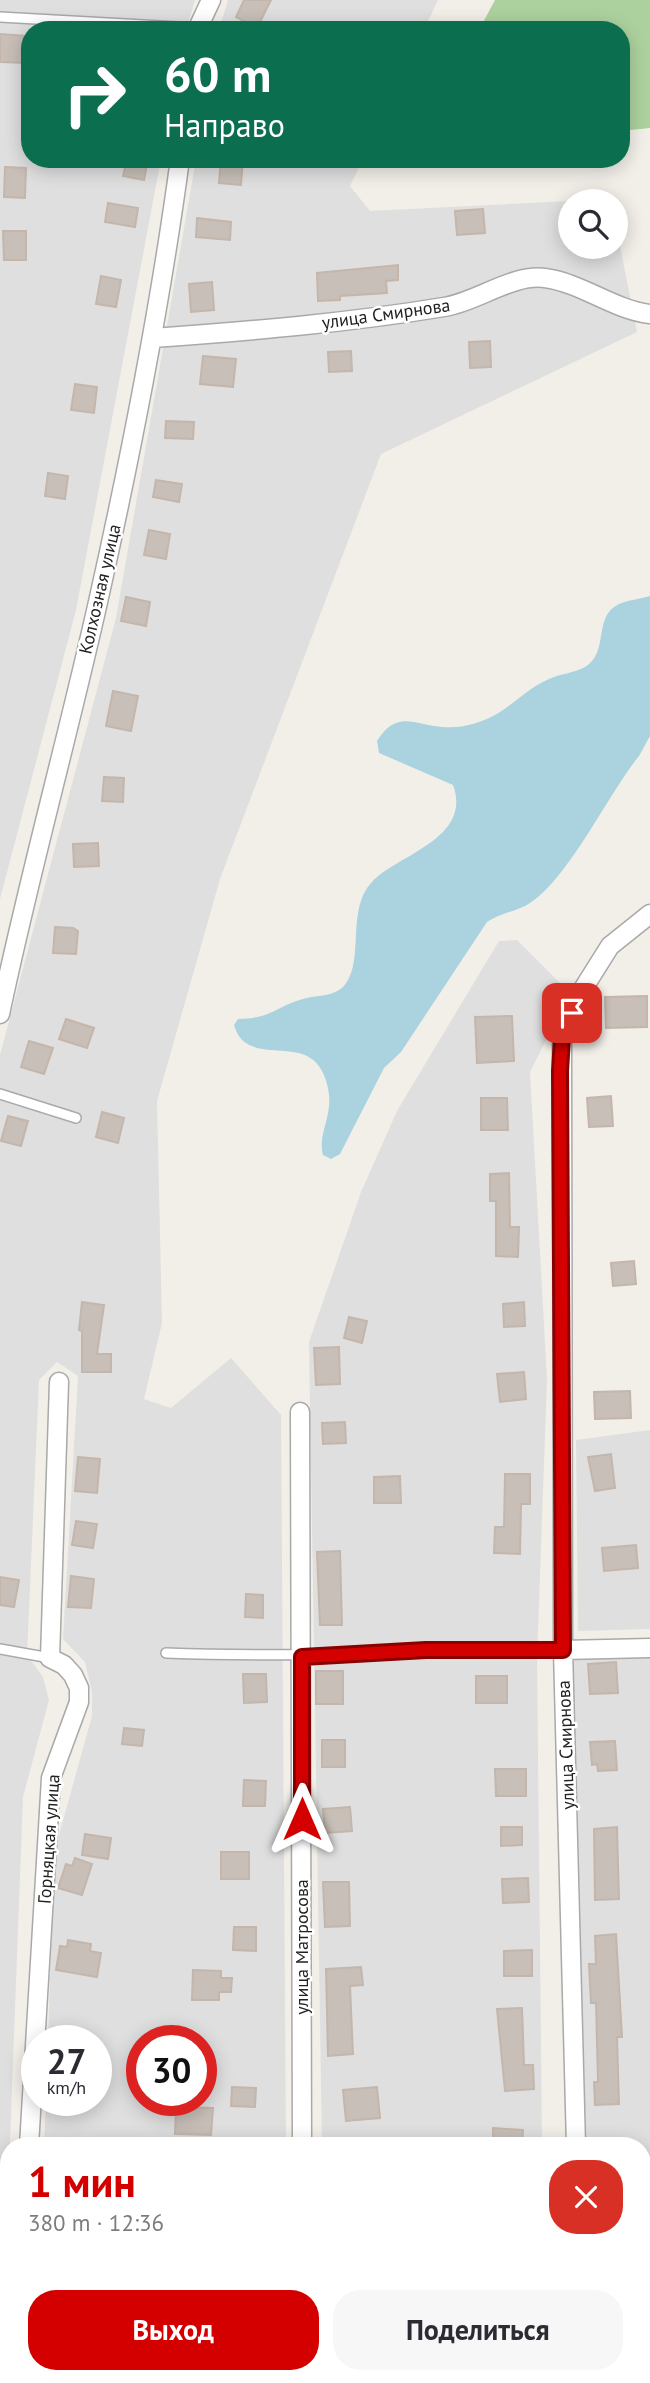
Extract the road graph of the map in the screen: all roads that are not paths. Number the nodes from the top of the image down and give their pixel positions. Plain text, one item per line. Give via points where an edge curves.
1 (211, 0) edge
2 (0, 17) edge
3 (66, 21) edge
4 (201, 21) edge
5 (179, 168) edge
6 (650, 314) edge
7 (153, 338) junction
8 (650, 914) edge
9 (0, 1014) edge
10 (0, 1094) edge
11 (76, 1118) dead end
12 (59, 1382) dead end
13 (300, 1412) dead end
14 (650, 1648) edge
15 (0, 1650) edge
16 (563, 1650) junction
17 (166, 1653) dead end
18 (302, 1657) junction
19 (50, 1658) junction
20 (30, 2137) edge
21 (302, 2137) edge
22 (576, 2137) edge

1 - 4 street
2 - 3 lane
5 - 7 street, Колхозная улица
6 - 7 street, улица Смирнова via 545,278 527,279 448,307 350,321
7 - 9 street, Колхозная улица via 98,603
8 - 16 street, улица Смирнова via 610,946 583,989 562,1038
10 - 11 lane
12 - 19 street
13 - 18 street, улица Матросова
14 - 16 street
15 - 19 lane
16 - 18 lane via 426,1650
16 - 22 street, улица Смирнова
17 - 18 lane
18 - 21 street, улица Матросова
19 - 20 street, Горняцкая улица via 73,1675 79,1702 51,1778

